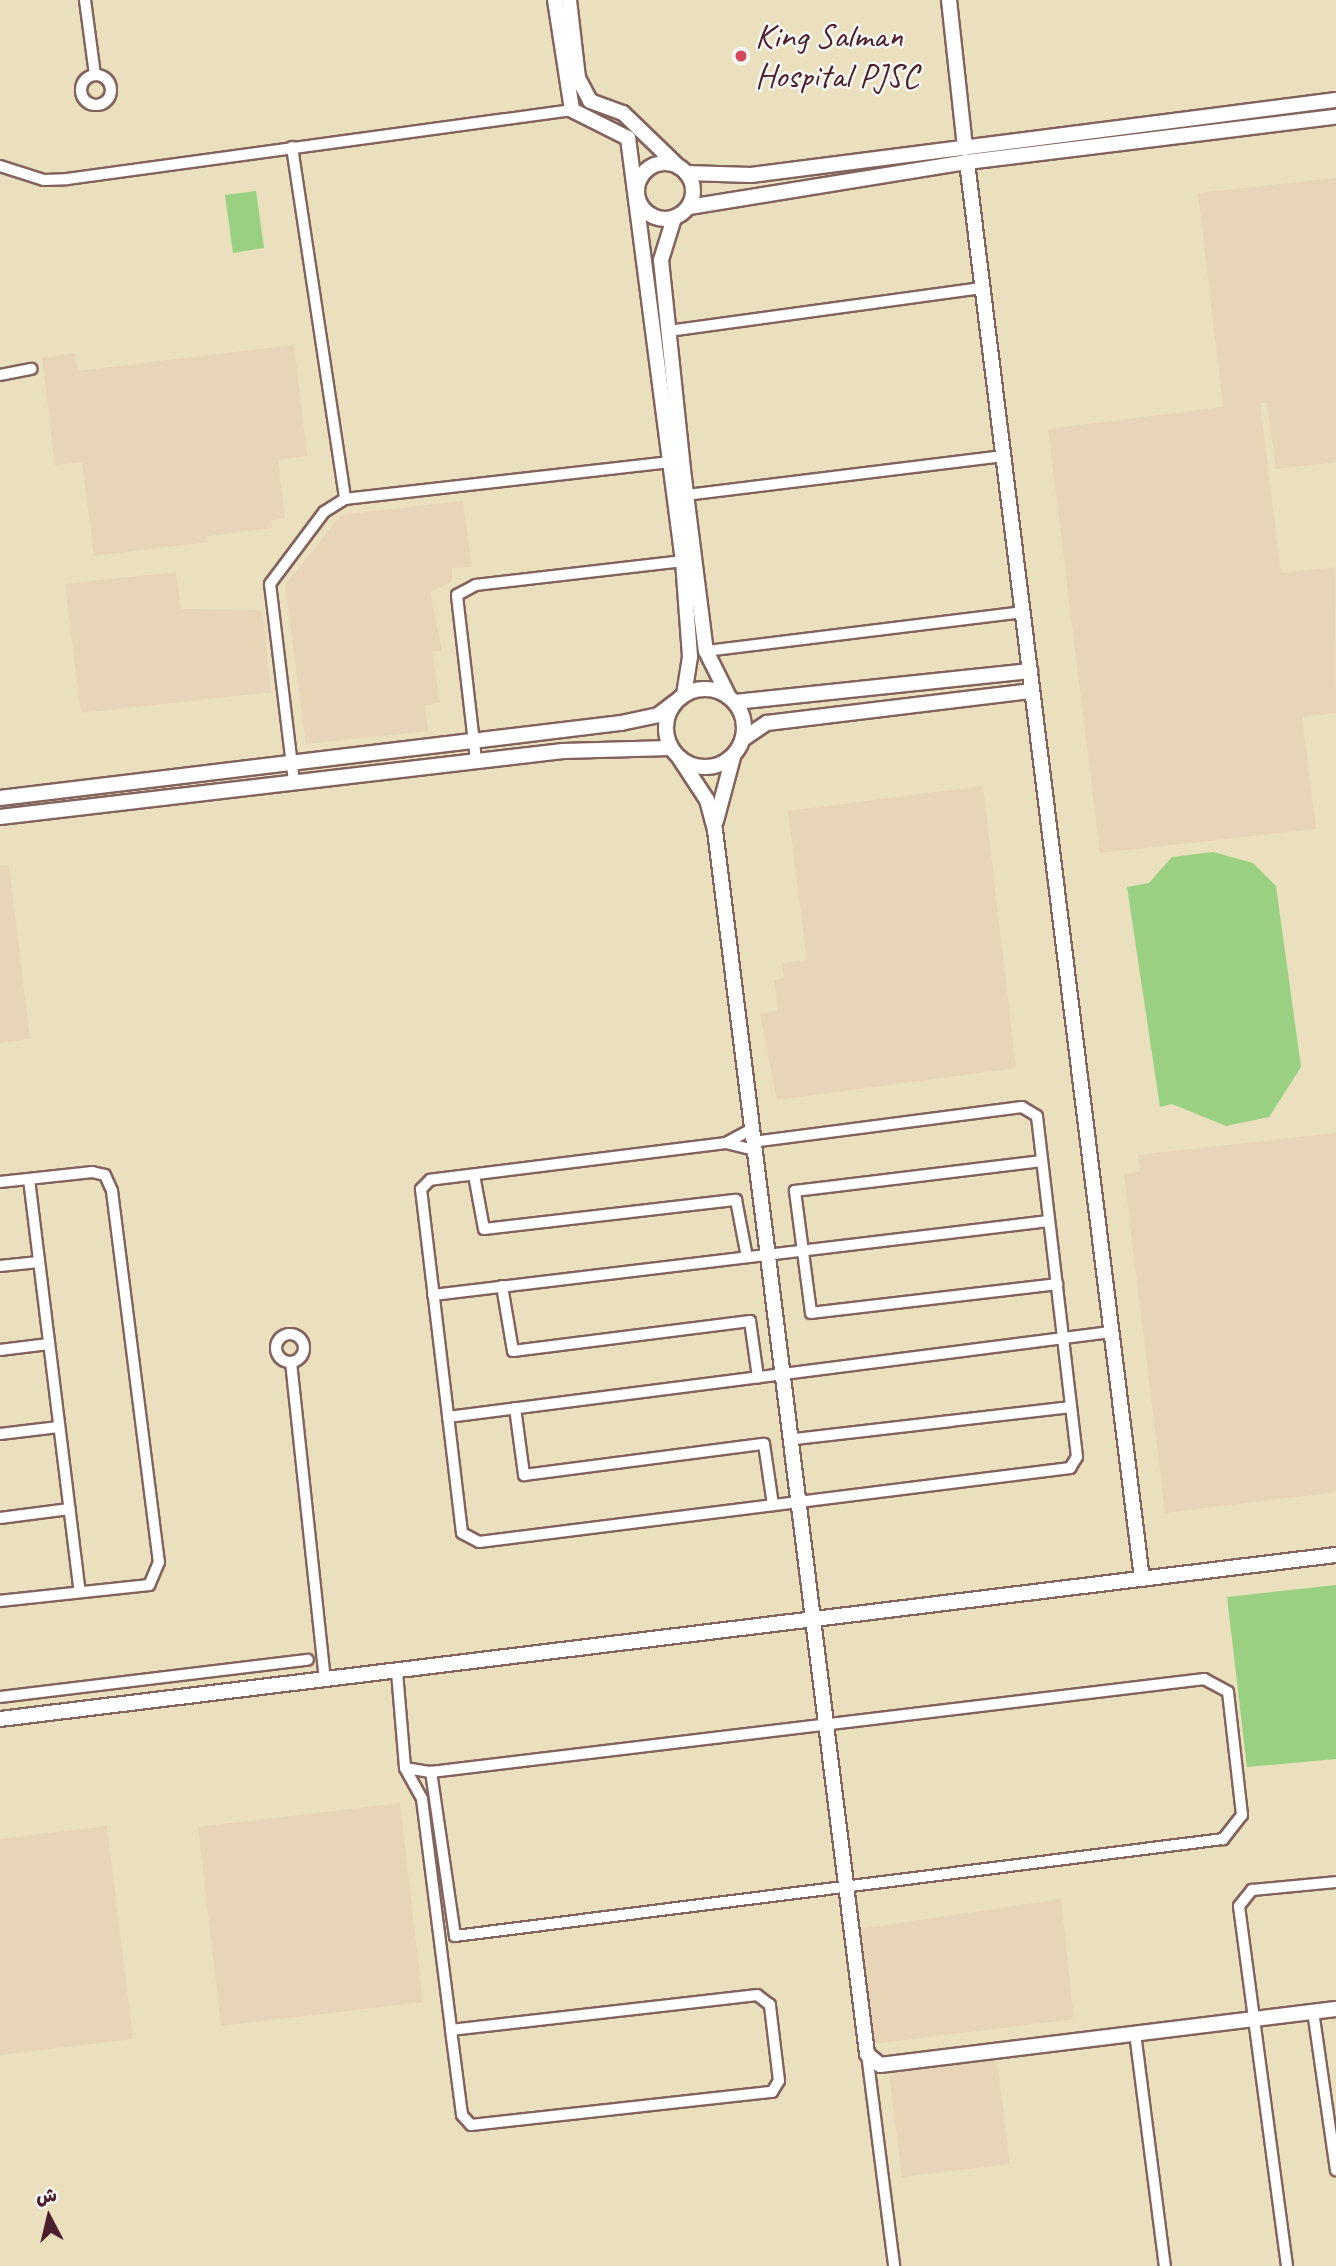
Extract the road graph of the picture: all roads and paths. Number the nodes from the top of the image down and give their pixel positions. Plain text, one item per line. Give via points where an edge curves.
1 (85, 0) edge
2 (555, 0) edge
3 (569, 0) edge
4 (949, 0) edge
5 (94, 75) dead end
6 (1336, 100) edge
7 (1320, 102) junction
8 (1296, 104) junction
9 (572, 110) junction
10 (1329, 118) edge
11 (1298, 122) junction
12 (292, 147) junction
13 (966, 155) junction
14 (0, 166) edge
15 (683, 170) junction
16 (637, 195) junction
17 (689, 207) junction
18 (674, 218) junction
19 (982, 288) junction
20 (668, 331) junction
21 (31, 369) dead end
22 (0, 374) edge
23 (1003, 456) junction
24 (670, 462) junction
25 (687, 495) junction
26 (345, 499) junction
27 (682, 561) junction
28 (1023, 612) junction
29 (706, 651) junction
30 (1030, 671) junction
31 (1032, 691) junction
32 (680, 698) junction
33 (732, 700) junction
34 (743, 738) junction
35 (474, 739) junction
36 (670, 748) junction
37 (734, 755) junction
38 (477, 760) junction
39 (680, 760) junction
40 (292, 761) junction
41 (295, 782) junction
42 (0, 798) edge
43 (0, 817) edge
44 (715, 830) junction
45 (753, 1141) junction
46 (726, 1143) junction
47 (1042, 1161) junction
48 (474, 1175) junction
49 (29, 1179) junction
50 (0, 1182) edge
51 (1049, 1221) junction
52 (803, 1251) junction
53 (769, 1254) junction
54 (747, 1257) junction
55 (39, 1262) junction
56 (0, 1266) edge
57 (1057, 1284) junction
58 (502, 1286) junction
59 (433, 1295) junction
60 (1111, 1332) junction
61 (1063, 1338) junction
62 (49, 1344) junction
63 (0, 1350) edge
64 (291, 1362) dead end
65 (784, 1374) junction
66 (758, 1377) junction
67 (1071, 1407) junction
68 (515, 1408) junction
69 (448, 1417) junction
70 (59, 1427) junction
71 (0, 1434) edge
72 (795, 1439) junction
73 (802, 1501) junction
74 (773, 1505) junction
75 (69, 1509) junction
76 (0, 1518) edge
77 (1336, 1555) edge
78 (1142, 1579) junction
79 (80, 1592) junction
80 (0, 1601) edge
81 (815, 1620) junction
82 (308, 1660) dead end
83 (397, 1672) junction
84 (325, 1680) junction
85 (0, 1697) edge
86 (0, 1719) edge
87 (828, 1723) junction
88 (405, 1768) junction
89 (431, 1772) junction
90 (1336, 1882) edge
91 (847, 1886) junction
92 (455, 1936) junction
93 (441, 1951) junction
94 (1336, 2008) edge
95 (1313, 2011) junction
96 (1254, 2019) junction
97 (451, 2030) junction
98 (1135, 2033) junction
99 (867, 2054) junction
100 (1336, 2170) edge
101 (894, 2266) edge
102 (1165, 2266) edge
103 (1287, 2266) edge

1 - 5 street
2 - 9 street
3 - 15 street via 578,78 590,101 623,113
4 - 13 street
6 - 7 street
7 - 8 street
7 - 10 street
8 - 11 street
8 - 13 street
9 - 12 street
9 - 16 street via 628,138
10 - 11 street
11 - 13 street
12 - 14 street via 67,179 44,180
12 - 26 street
13 - 15 street via 751,175
13 - 17 street
13 - 19 street
15 - 16 street via 662,164 646,171
15 - 17 street via 694,189
16 - 18 street via 651,215
16 - 24 street
17 - 18 street
18 - 20 street via 661,244
19 - 20 street
19 - 23 street
20 - 25 street
21 - 22 street
23 - 25 street
23 - 28 street
24 - 26 street
24 - 27 street
25 - 29 street
26 - 40 street via 324,512 270,584
27 - 32 street via 690,657
27 - 35 street via 464,589 454,607
28 - 29 street
28 - 30 street
29 - 33 street
30 - 31 street
30 - 33 street
31 - 34 street via 767,723
31 - 60 street
32 - 33 street via 707,689
32 - 35 street via 658,715 621,723
32 - 36 street via 665,724
33 - 34 street
34 - 37 street
35 - 38 street
35 - 40 street
36 - 38 street
36 - 39 street
37 - 39 street via 714,767
37 - 44 street via 722,783
38 - 41 street
39 - 44 street via 707,800
40 - 41 street
40 - 42 street
41 - 43 street
44 - 45 street
45 - 46 street
45 - 46 street
45 - 47 street via 1022,1107 1037,1116
45 - 53 street
46 - 48 street
47 - 51 street
47 - 52 street via 795,1191
48 - 54 street via 484,1230 736,1200
48 - 59 street via 430,1180 421,1189
49 - 50 street
49 - 55 street
49 - 79 street via 92,1172 106,1175 112,1191 154,1521 158,1576 149,1584
51 - 52 street
51 - 57 street
52 - 53 street
52 - 57 street via 811,1313
53 - 54 street
53 - 65 street
54 - 58 street
55 - 56 street
55 - 62 street
57 - 61 street
58 - 59 street
58 - 66 street via 513,1351 750,1321
59 - 69 street
60 - 61 street
60 - 78 street
61 - 65 street
61 - 67 street
62 - 63 street
62 - 70 street
64 - 84 street
65 - 66 street
65 - 72 street
66 - 68 street
67 - 72 street
67 - 73 street via 1077,1457 1070,1468
68 - 69 street
68 - 74 street via 524,1475 764,1444
69 - 74 street via 462,1533 479,1542
70 - 71 street
70 - 75 street
72 - 73 street
73 - 74 street
73 - 81 street
75 - 76 street
75 - 79 street
77 - 78 street
78 - 81 street
79 - 80 street
81 - 83 street
81 - 87 street
82 - 85 street
83 - 84 street
83 - 88 street
84 - 86 street
87 - 89 street
87 - 91 street
87 - 91 street via 1204,1679 1228,1692 1242,1815 1223,1839
88 - 89 street
88 - 93 street via 422,1799
89 - 92 street
90 - 96 street via 1252,1891 1239,1906
91 - 92 street
91 - 99 street
92 - 93 street
93 - 97 street
94 - 95 street
95 - 96 street
95 - 100 street
96 - 98 street
96 - 103 street
97 - 97 street via 462,2115 471,2125 772,2092 779,2081 769,2005 757,1995
98 - 99 street via 880,2065
98 - 102 street
99 - 101 street

